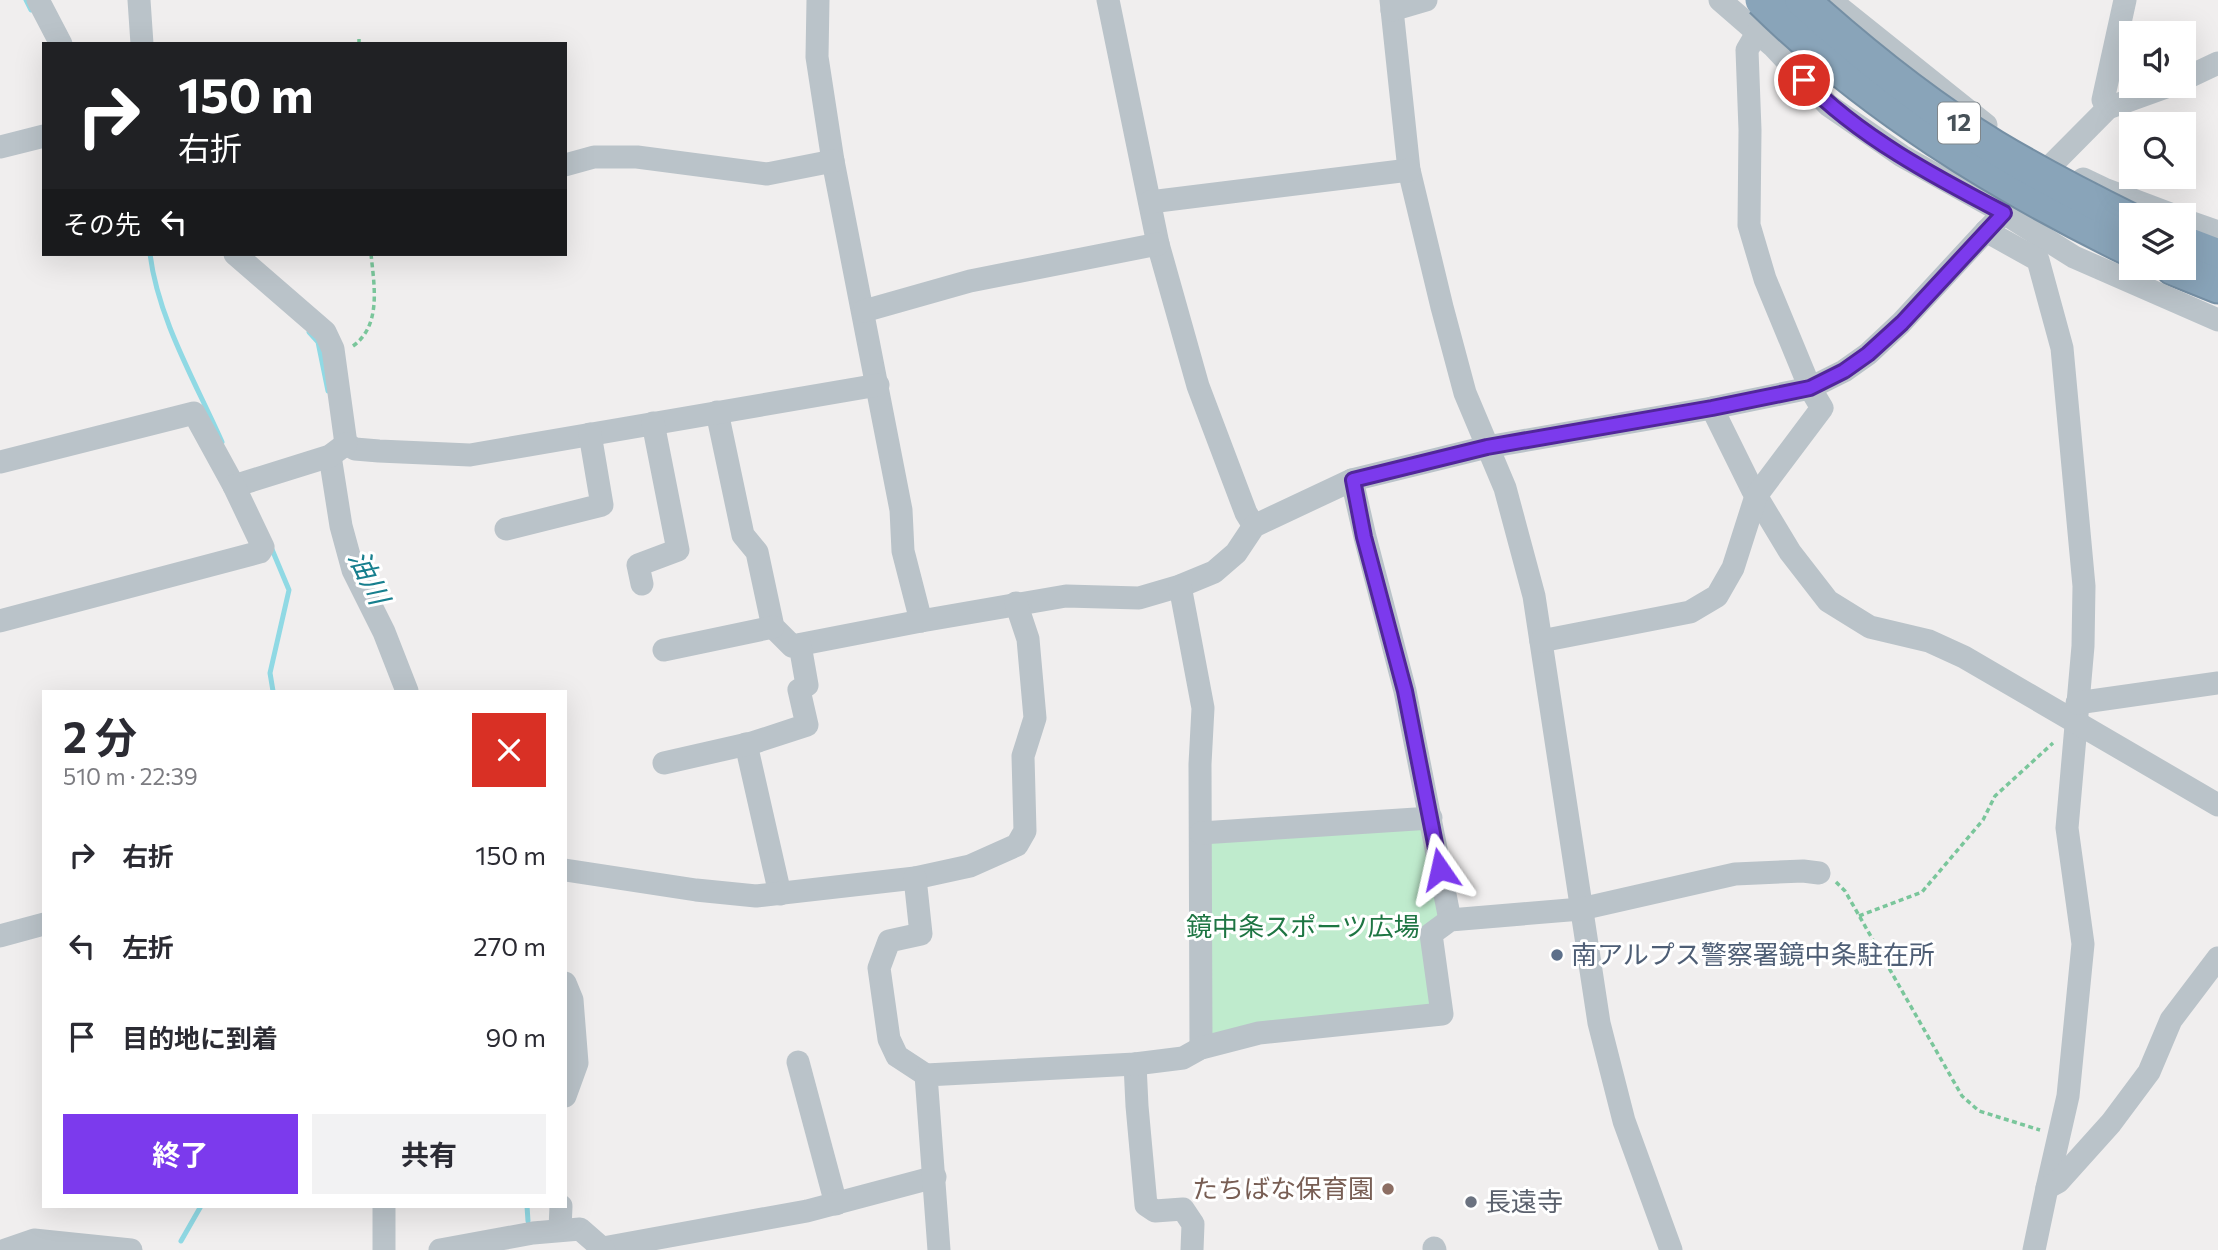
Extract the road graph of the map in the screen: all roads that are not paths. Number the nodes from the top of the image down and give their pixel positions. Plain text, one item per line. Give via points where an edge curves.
1 (38, 0) edge
2 (139, 0) edge
3 (818, 0) edge
4 (1108, 0) edge
5 (1426, 0) edge
6 (1720, 0) edge
7 (1762, 0) edge
8 (1795, 0) edge
9 (1802, 0) edge
10 (1830, 0) edge
11 (2125, 0) edge
12 (1392, 5) edge
13 (1758, 33) junction
14 (60, 42) edge
15 (142, 42) edge
16 (2218, 63) edge
17 (2196, 73) edge
18 (2136, 98) edge
19 (2108, 108) junction
20 (42, 136) edge
21 (0, 147) edge
22 (833, 161) junction
23 (2052, 163) junction
24 (567, 165) edge
25 (1409, 170) junction
26 (1150, 202) junction
27 (2140, 203) edge
28 (2004, 213) junction
29 (2119, 215) edge
30 (2196, 224) edge
31 (1986, 231) junction
32 (2218, 232) edge
33 (1158, 244) junction
34 (2119, 244) edge
35 (2196, 248) edge
36 (238, 256) edge
37 (2218, 256) edge
38 (2196, 277) edge
39 (2218, 286) edge
40 (864, 311) junction
41 (2218, 320) edge
42 (878, 385) junction
43 (1810, 388) junction
44 (1712, 408) junction
45 (717, 412) junction
46 (653, 424) junction
47 (590, 434) junction
48 (1487, 447) junction
49 (338, 450) junction
50 (0, 462) edge
51 (1353, 480) junction
52 (234, 486) junction
53 (1756, 496) junction
54 (1254, 526) junction
55 (506, 529) dead end
56 (642, 583) dead end
57 (1180, 586) junction
58 (1016, 603) junction
59 (0, 621) edge
60 (921, 621) junction
61 (773, 627) junction
62 (1541, 641) junction
63 (800, 645) junction
64 (664, 650) dead end
65 (2218, 683) edge
66 (407, 690) edge
67 (2076, 719) junction
68 (747, 744) junction
69 (664, 763) dead end
70 (2218, 805) edge
71 (1431, 818) junction
72 (1201, 833) junction
73 (567, 870) edge
74 (1819, 873) road end
75 (915, 878) junction
76 (780, 894) junction
77 (1581, 909) junction
78 (1450, 920) junction
79 (42, 925) edge
80 (0, 936) edge
81 (2218, 958) edge
82 (567, 988) edge
83 (1201, 1048) junction
84 (798, 1062) dead end
85 (1135, 1064) junction
86 (926, 1075) junction
87 (567, 1090) edge
88 (935, 1177) junction
89 (2047, 1188) junction
90 (836, 1204) junction
91 (384, 1208) edge
92 (561, 1208) edge
93 (560, 1229) junction
94 (604, 1249) edge
95 (5, 1250) edge
96 (131, 1250) edge
97 (384, 1250) edge
98 (440, 1250) edge
99 (939, 1250) edge
100 (1192, 1250) edge
101 (1671, 1250) edge
102 (2034, 1250) edge

1 - 14 street
2 - 15 street
3 - 22 street via 817,57
4 - 26 street
5 - 12 street
6 - 13 street
7 - 34 highway, 12, bridge via 1836,68 1911,124 2058,214
8 - 13 street
9 - 29 highway, 12, bridge via 1854,47 1930,104 1993,146
10 - 23 street via 1995,132
11 - 19 street via 2103,100
12 - 25 street
13 - 28 street via 1828,105 1902,156
13 - 43 street via 1747,50 1749,225 1765,279
16 - 17 street
18 - 19 street
19 - 23 street
20 - 21 street
22 - 24 street via 767,174 637,157 594,157
22 - 40 street
23 - 27 street
23 - 28 street
25 - 26 street
25 - 48 street via 1465,393
26 - 33 street
28 - 31 street
28 - 41 street via 2074,257
30 - 32 street
31 - 43 street via 1868,354
31 - 67 street via 2038,260 2062,348 2084,586
33 - 40 street via 970,281
33 - 54 street via 1198,386
35 - 37 highway
36 - 49 street via 325,332 333,349
38 - 39 highway
40 - 42 street
42 - 45 street
42 - 60 street via 901,510 903,551
43 - 44 street
43 - 53 street via 1822,408
44 - 48 street
44 - 53 street
45 - 46 street
45 - 61 street via 743,535 757,552
46 - 47 street
46 - 56 street via 678,550 638,565
47 - 49 street via 470,455
47 - 55 street via 602,505
48 - 51 street
48 - 62 street via 1505,488
49 - 52 street
49 - 66 street via 341,526 353,570
50 - 52 street via 194,413
51 - 54 street
51 - 71 street
52 - 59 street via 263,547 260,552
53 - 62 street via 1732,568 1717,596 1690,612
53 - 67 street via 1790,552 1828,601 1870,627 1929,641 1964,657
54 - 57 street via 1236,553 1214,572
57 - 58 street via 1139,598 1066,596
57 - 72 street via 1203,708
58 - 60 street
58 - 75 street via 1028,639 1035,718 1023,756 1025,831 1017,845 970,866
60 - 63 street
61 - 63 street via 792,646
61 - 64 street
62 - 77 street
63 - 68 street via 807,685 799,690 807,725
65 - 67 street
67 - 70 street
67 - 89 street via 2067,828 2083,944 2068,1096
68 - 69 street
68 - 76 street
71 - 72 street
71 - 78 street
72 - 83 street
73 - 76 street via 696,890
74 - 77 street via 1735,874
75 - 76 street
75 - 86 street via 921,934 889,940 879,968 888,1039 897,1056
77 - 78 street
77 - 101 street via 1599,1023 1624,1121
78 - 83 street via 1431,934 1441,1014 1259,1033
79 - 80 street
81 - 89 street via 2171,1020 2150,1072 2076,1163
82 - 87 street via 577,1063
83 - 85 street via 1183,1058
84 - 90 street
85 - 86 street
85 - 100 street via 1146,1205 1155,1211 1183,1209 1193,1224
86 - 88 street
88 - 90 street
88 - 99 street
89 - 102 street
90 - 94 street
91 - 97 street
92 - 93 street
93 - 94 street via 580,1229
93 - 98 street
95 - 96 street via 34,1241

